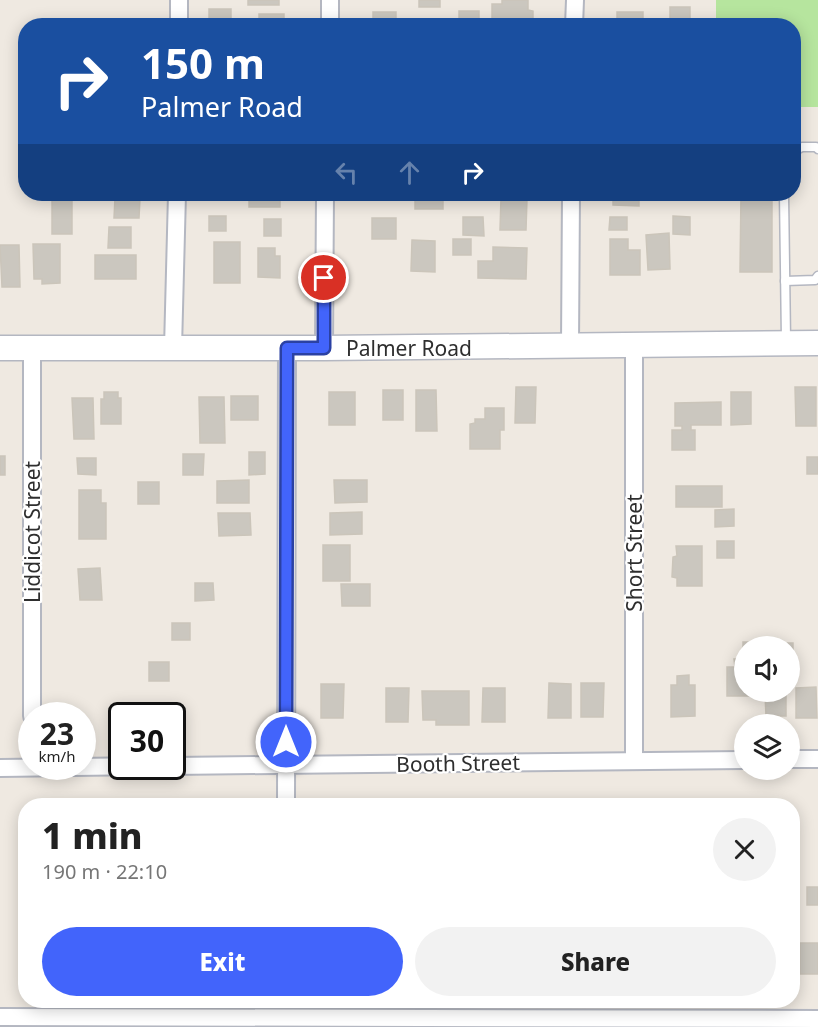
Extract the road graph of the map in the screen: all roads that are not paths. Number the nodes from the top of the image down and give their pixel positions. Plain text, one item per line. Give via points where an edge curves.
1 (179, 0) edge
2 (330, 0) edge
3 (575, 0) edge
4 (179, 18) edge
5 (330, 18) edge
6 (574, 18) edge
7 (801, 148) edge
8 (818, 149) edge
9 (177, 201) edge
10 (325, 201) edge
11 (571, 201) edge
12 (784, 201) edge
13 (818, 276) edge
14 (785, 281) junction
15 (818, 343) edge
16 (787, 344) junction
17 (570, 346) junction
18 (634, 346) junction
19 (0, 348) edge
20 (32, 348) junction
21 (173, 348) junction
22 (287, 348) junction
23 (324, 348) junction
24 (32, 702) edge
25 (800, 759) edge
26 (818, 759) edge
27 (734, 760) edge
28 (634, 761) junction
29 (286, 765) junction
30 (186, 766) edge
31 (18, 767) edge
32 (0, 768) edge
33 (286, 798) edge
34 (285, 1015) edge
35 (0, 1017) edge
36 (818, 1019) edge

1 - 4 street
2 - 5 street
3 - 6 street
7 - 8 lane
9 - 21 street
10 - 23 street
11 - 17 street
12 - 14 lane
13 - 14 lane via 815,280
14 - 16 lane
15 - 16 street, Palmer Road
16 - 18 street, Palmer Road
17 - 18 street, Palmer Road
17 - 23 street, Palmer Road
18 - 28 street, Short Street
19 - 20 street, Palmer Road
20 - 21 street, Palmer Road
20 - 24 street, Liddicot Street
21 - 22 street, Palmer Road
22 - 23 street, Palmer Road
22 - 29 street
25 - 26 street
27 - 28 street, Booth Street
28 - 29 street, Booth Street
29 - 30 street, Booth Street
29 - 33 street
31 - 32 street
34 - 35 street
34 - 36 street

